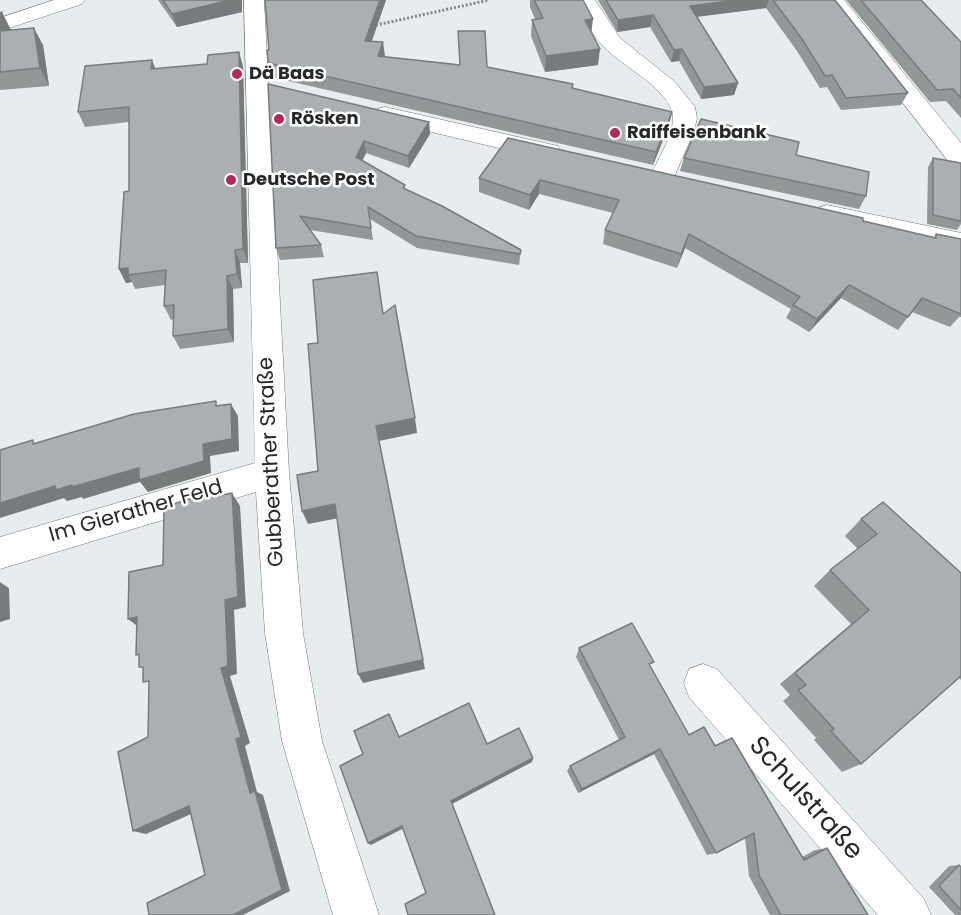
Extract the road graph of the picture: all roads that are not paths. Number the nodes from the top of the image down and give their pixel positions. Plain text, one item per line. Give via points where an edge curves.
1 (254, 0) edge
2 (585, 0) edge
3 (833, 0) edge
4 (62, 1) edge
5 (0, 25) edge
6 (362, 109) edge
7 (570, 157) edge
8 (961, 160) edge
9 (662, 178) edge
10 (800, 208) edge
11 (961, 243) edge
12 (272, 473) junction
13 (0, 553) edge
14 (703, 683) dead end
15 (356, 915) edge
16 (908, 915) edge

1 - 12 street, Gubberather Straße via 270,87 259,172
2 - 9 street via 613,44 664,84 683,109 685,123
3 - 8 street
4 - 5 street
6 - 7 street
10 - 11 street
12 - 13 street, Im Gierather Feld
12 - 15 street, Gubberather Straße via 277,568 293,701
14 - 16 street, Schulstraße

